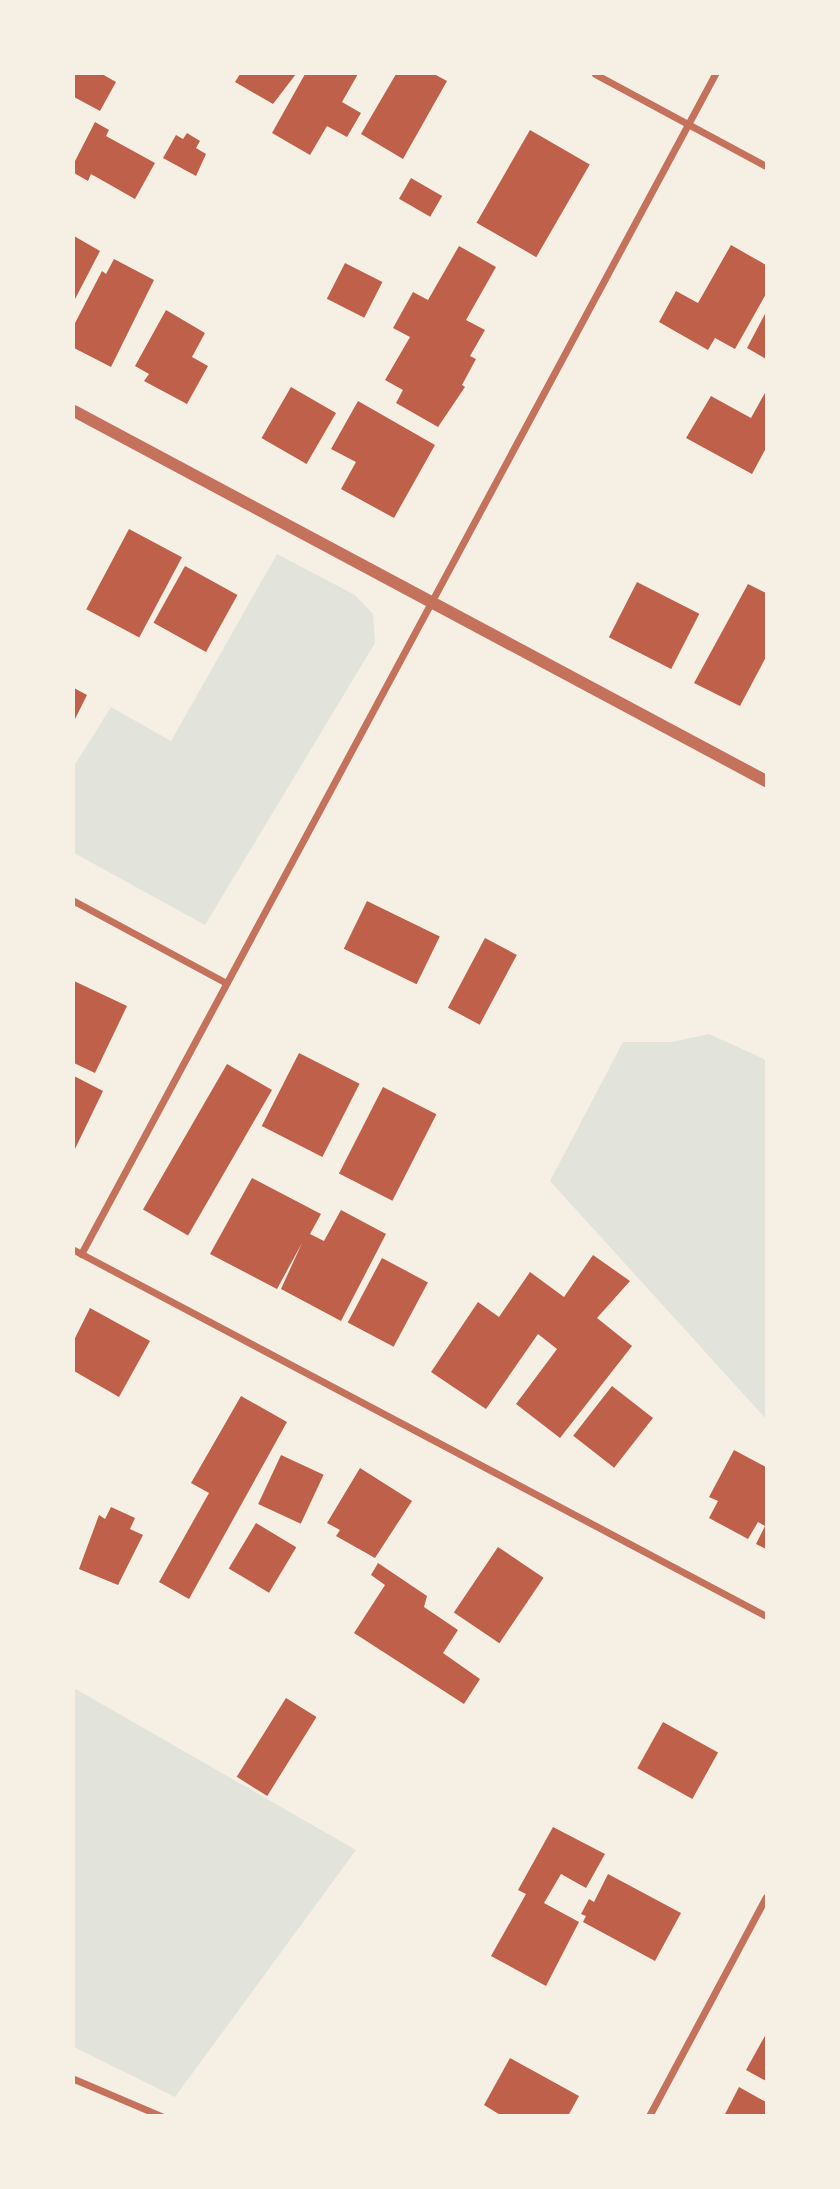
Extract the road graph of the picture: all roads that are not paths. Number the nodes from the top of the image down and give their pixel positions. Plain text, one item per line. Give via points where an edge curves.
1 (595, 74) edge
2 (715, 74) edge
3 (688, 123) junction
4 (766, 166) edge
5 (74, 411) edge
6 (431, 602) junction
7 (766, 781) edge
8 (74, 901) edge
9 (226, 983) junction
10 (77, 1252) edge
11 (766, 1616) edge
12 (766, 1897) edge
13 (74, 2079) edge
14 (161, 2116) edge
15 (649, 2116) edge

1 - 3 street
2 - 3 street
3 - 4 street
3 - 6 street
5 - 6 street
6 - 7 street
6 - 9 street
8 - 9 street
9 - 10 street
10 - 11 street
12 - 15 street
13 - 14 street

